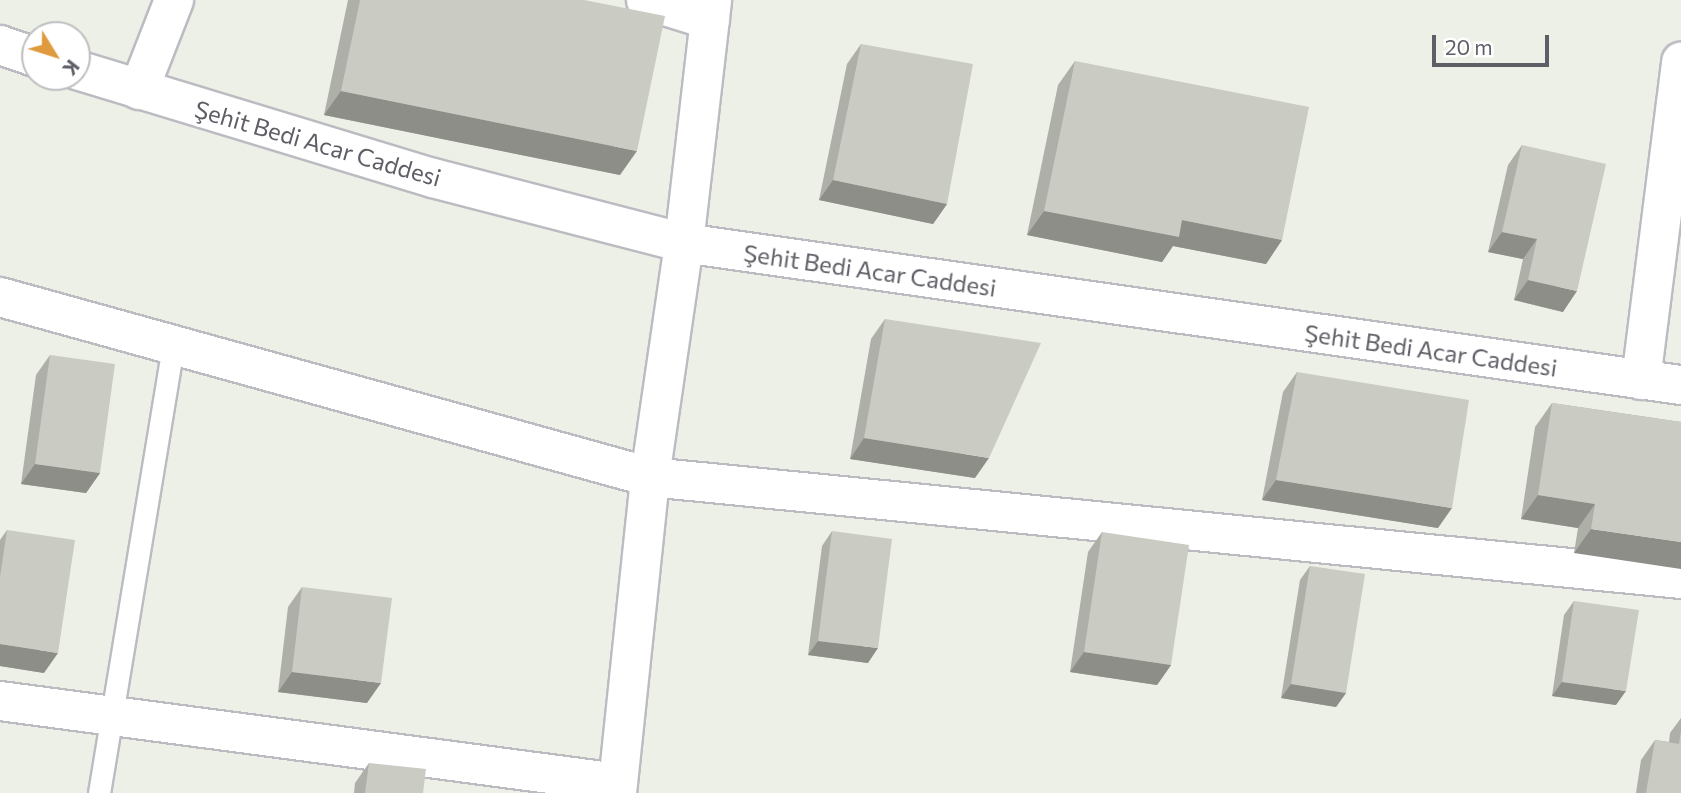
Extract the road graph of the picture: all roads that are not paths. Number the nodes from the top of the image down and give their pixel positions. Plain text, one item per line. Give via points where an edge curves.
1 (174, 0) edge
2 (646, 0) edge
3 (710, 10) edge
4 (0, 45) edge
5 (21, 52) edge
6 (1681, 62) edge
7 (91, 75) edge
8 (139, 90) junction
9 (684, 243) junction
10 (0, 297) edge
11 (173, 346) junction
12 (1641, 380) junction
13 (1681, 385) edge
14 (650, 477) junction
15 (1681, 579) edge
16 (0, 701) edge
17 (113, 715) junction
18 (618, 788) edge
19 (99, 793) edge

1 - 8 street
2 - 3 street
3 - 9 street
4 - 5 street
6 - 12 street
7 - 8 street, Şehit Bedi Acar Caddesi
8 - 9 street, Şehit Bedi Acar Caddesi via 433,178
9 - 12 street, Şehit Bedi Acar Caddesi
9 - 14 street
10 - 11 street
11 - 14 street
11 - 17 lane
12 - 13 street, Şehit Bedi Acar Caddesi
14 - 15 street
14 - 18 street
16 - 17 street
17 - 18 street
17 - 19 lane

